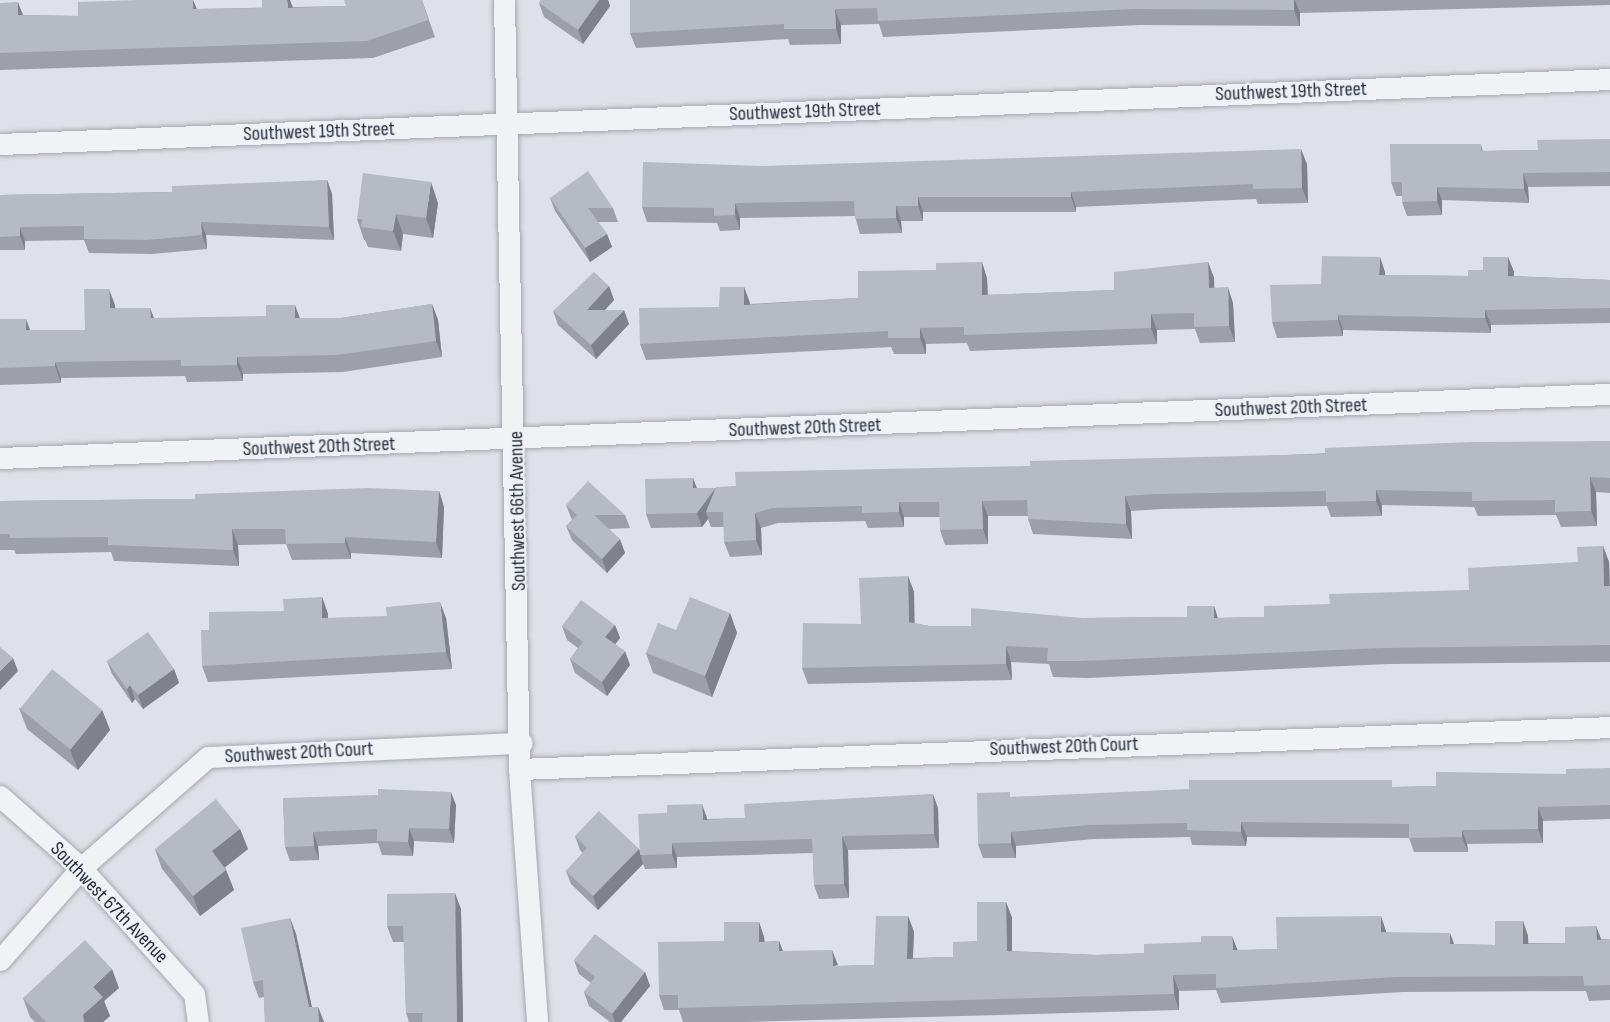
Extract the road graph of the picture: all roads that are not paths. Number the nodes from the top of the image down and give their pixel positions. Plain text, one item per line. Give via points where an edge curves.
1 (504, 0) edge
2 (1610, 79) edge
3 (508, 124) junction
4 (0, 144) edge
5 (1610, 394) edge
6 (516, 441) junction
7 (0, 458) edge
8 (1610, 727) edge
9 (522, 743) junction
10 (519, 769) junction
11 (0, 796) edge
12 (81, 868) junction
13 (0, 960) edge
14 (198, 1022) edge
15 (537, 1022) edge

1 - 3 street, Southwest 66th Avenue
2 - 3 street, Southwest 19th Street
3 - 4 street, Southwest 19th Street
3 - 6 street, Southwest 66th Avenue
5 - 6 street, Southwest 20th Street
6 - 7 street, Southwest 20th Street
6 - 9 street, Southwest 66th Avenue
8 - 10 street, Southwest 20th Court
9 - 10 street, Southwest 66th Avenue
9 - 12 street, Southwest 20th Court via 208,758
10 - 15 street, Southwest 66th Avenue
11 - 12 street, Southwest 67th Avenue
12 - 13 street, Southwest 20th Court
12 - 14 street, Southwest 67th Avenue via 194,994

